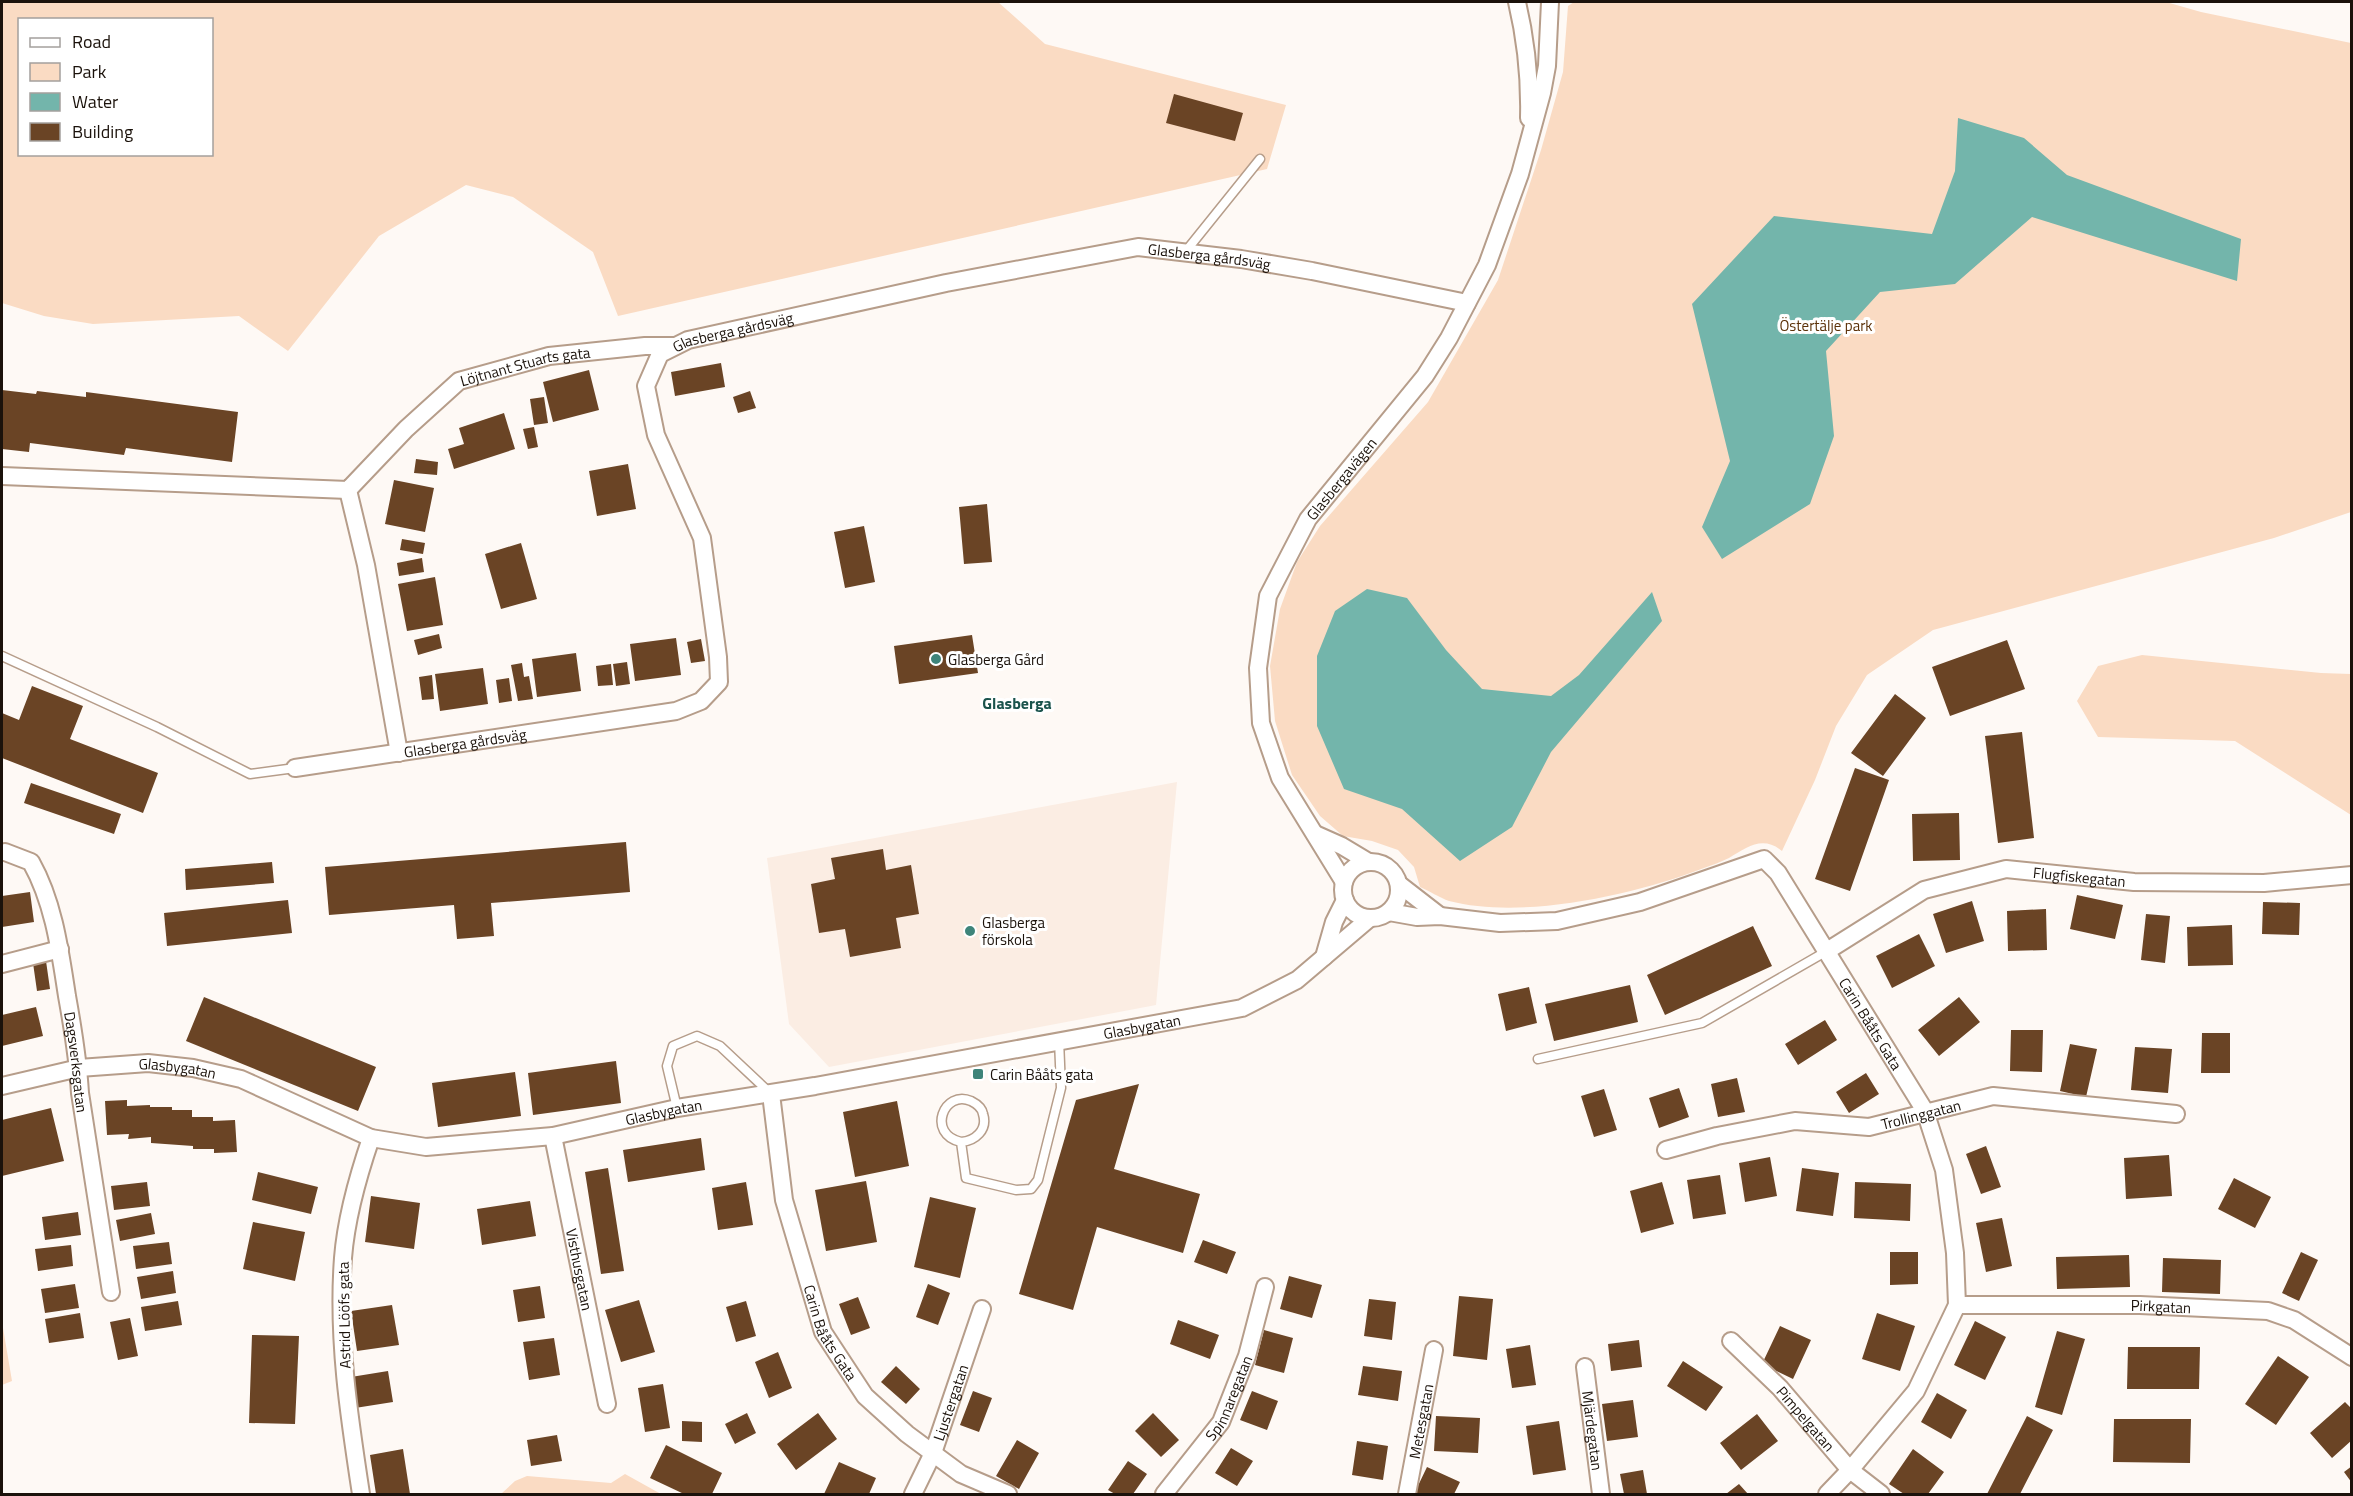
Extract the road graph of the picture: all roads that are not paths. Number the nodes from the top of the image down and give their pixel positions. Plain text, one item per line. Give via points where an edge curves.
1 (1517, 2) edge
2 (1550, 2) edge
3 (1528, 140) junction
4 (1260, 159) dead end
5 (1186, 251) junction
6 (1467, 303) junction
7 (676, 346) junction
8 (2, 476) edge
9 (348, 490) junction
10 (2, 656) edge
11 (399, 753) junction
12 (295, 768) joint
13 (1315, 834) junction
14 (5, 852) dead end
15 (1367, 861) junction
16 (2352, 875) edge
17 (1344, 882) junction
18 (1400, 885) junction
19 (1345, 900) junction
20 (1389, 912) junction
21 (1440, 916) junction
22 (1370, 918) junction
23 (60, 949) junction
24 (1827, 951) junction
25 (1323, 958) junction
26 (2, 964) edge
27 (1059, 1040) junction
28 (1538, 1059) dead end
29 (79, 1068) junction
30 (2, 1086) edge
31 (771, 1094) junction
32 (677, 1108) junction
33 (1925, 1112) junction
34 (2176, 1114) dead end
35 (553, 1136) junction
36 (371, 1138) junction
37 (961, 1142) junction
38 (1666, 1150) dead end
39 (1265, 1287) dead end
40 (111, 1292) dead end
41 (1957, 1305) junction
42 (982, 1309) dead end
43 (1731, 1341) dead end
44 (1434, 1350) dead end
45 (2352, 1357) edge
46 (1585, 1367) dead end
47 (607, 1404) dead end
48 (933, 1453) junction
49 (1850, 1470) junction
50 (361, 1494) edge
51 (913, 1494) edge
52 (1008, 1494) edge
53 (1164, 1494) edge
54 (1407, 1494) edge
55 (1601, 1494) edge
56 (1827, 1494) edge
57 (1881, 1494) edge

1 - 3 street, Glasbergavägen via 1530,90
2 - 3 street, Glasbergavägen via 1545,75
3 - 6 street, Glasbergavägen via 1502,226
4 - 5 lane
5 - 6 street, Glasberga gårdsväg via 1312,271
5 - 7 street, Glasberga gårdsväg via 1138,247 945,283 688,340
6 - 13 street, Glasbergavägen via 1425,376 1308,519 1268,596 1258,668 1261,723 1280,778
7 - 9 street, Löjtnant Stuarts gata via 549,356 459,381
7 - 11 street, Glasberga gårdsväg via 660,354 646,386 656,435 702,538 719,682 701,701 676,711
8 - 9 street
9 - 11 street via 366,565
10 - 12 lane via 250,774
11 - 12 street, Glasberga gårdsväg
13 - 15 street
13 - 17 street, Glasbergavägen
14 - 23 street, Dagsverksgatan via 31,862 47,899
15 - 17 street via 1352,868
15 - 18 street via 1392,869
16 - 24 street, Flugfiskegatan via 2264,883 2133,882 2006,868 1924,890
17 - 19 street
18 - 20 street via 1398,900
18 - 21 street
19 - 22 street via 1355,913
19 - 25 street
20 - 21 street, Carin Bååts Gata
20 - 22 street
21 - 24 street, Carin Bååts Gata via 1500,923 1557,921 1640,902 1764,859 1778,873
22 - 25 street, Glasbygatan
23 - 26 street
23 - 29 street, Dagsverksgatan
24 - 28 lane via 1702,1023
24 - 33 street, Carin Bååts Gata
25 - 27 street, Glasbygatan via 1297,980 1242,1008
27 - 31 street, Glasbygatan
27 - 37 lane via 1061,1088 1038,1180 1031,1189 1016,1190 966,1178
29 - 30 street, Glasbygatan
29 - 36 street, Glasbygatan via 148,1063 241,1079
29 - 40 street, Dagsverksgatan
31 - 32 street, Glasbygatan
31 - 32 lane via 720,1046 697,1036 673,1046 667,1066
31 - 48 street, Carin Bååts Gata via 784,1200 823,1332 865,1396
32 - 35 street, Glasbygatan
33 - 34 street, Trollinggatan via 1993,1096
33 - 38 street, Trollinggatan via 1869,1127 1795,1121
33 - 41 street, Carin Bååts Gata via 1944,1170
35 - 36 street, Glasbygatan via 426,1147
35 - 47 street, Visthusgatan
36 - 50 street, Astrid Lööfs gata via 347,1231 341,1290 345,1368
37 - 37 lane via 948,1137 941,1118 953,1101 967,1100 983,1113 983,1127 975,1139
39 - 53 street, Spinnaregatan via 1247,1356 1221,1422
41 - 45 street, Pirkgatan via 2140,1305 2268,1311 2294,1320
41 - 49 street, Carin Bååts Gata via 1916,1391
42 - 48 street, Ljustergatan
43 - 49 street, Pimpelgatan via 1780,1388
44 - 54 street, Metesgatan
46 - 55 street, Mjärdegatan
48 - 51 street, Ljustergatan
48 - 52 street, Carin Bååts Gata via 961,1474
49 - 56 street, Carin Bååts Gata
49 - 57 street, Pimpelgatan

